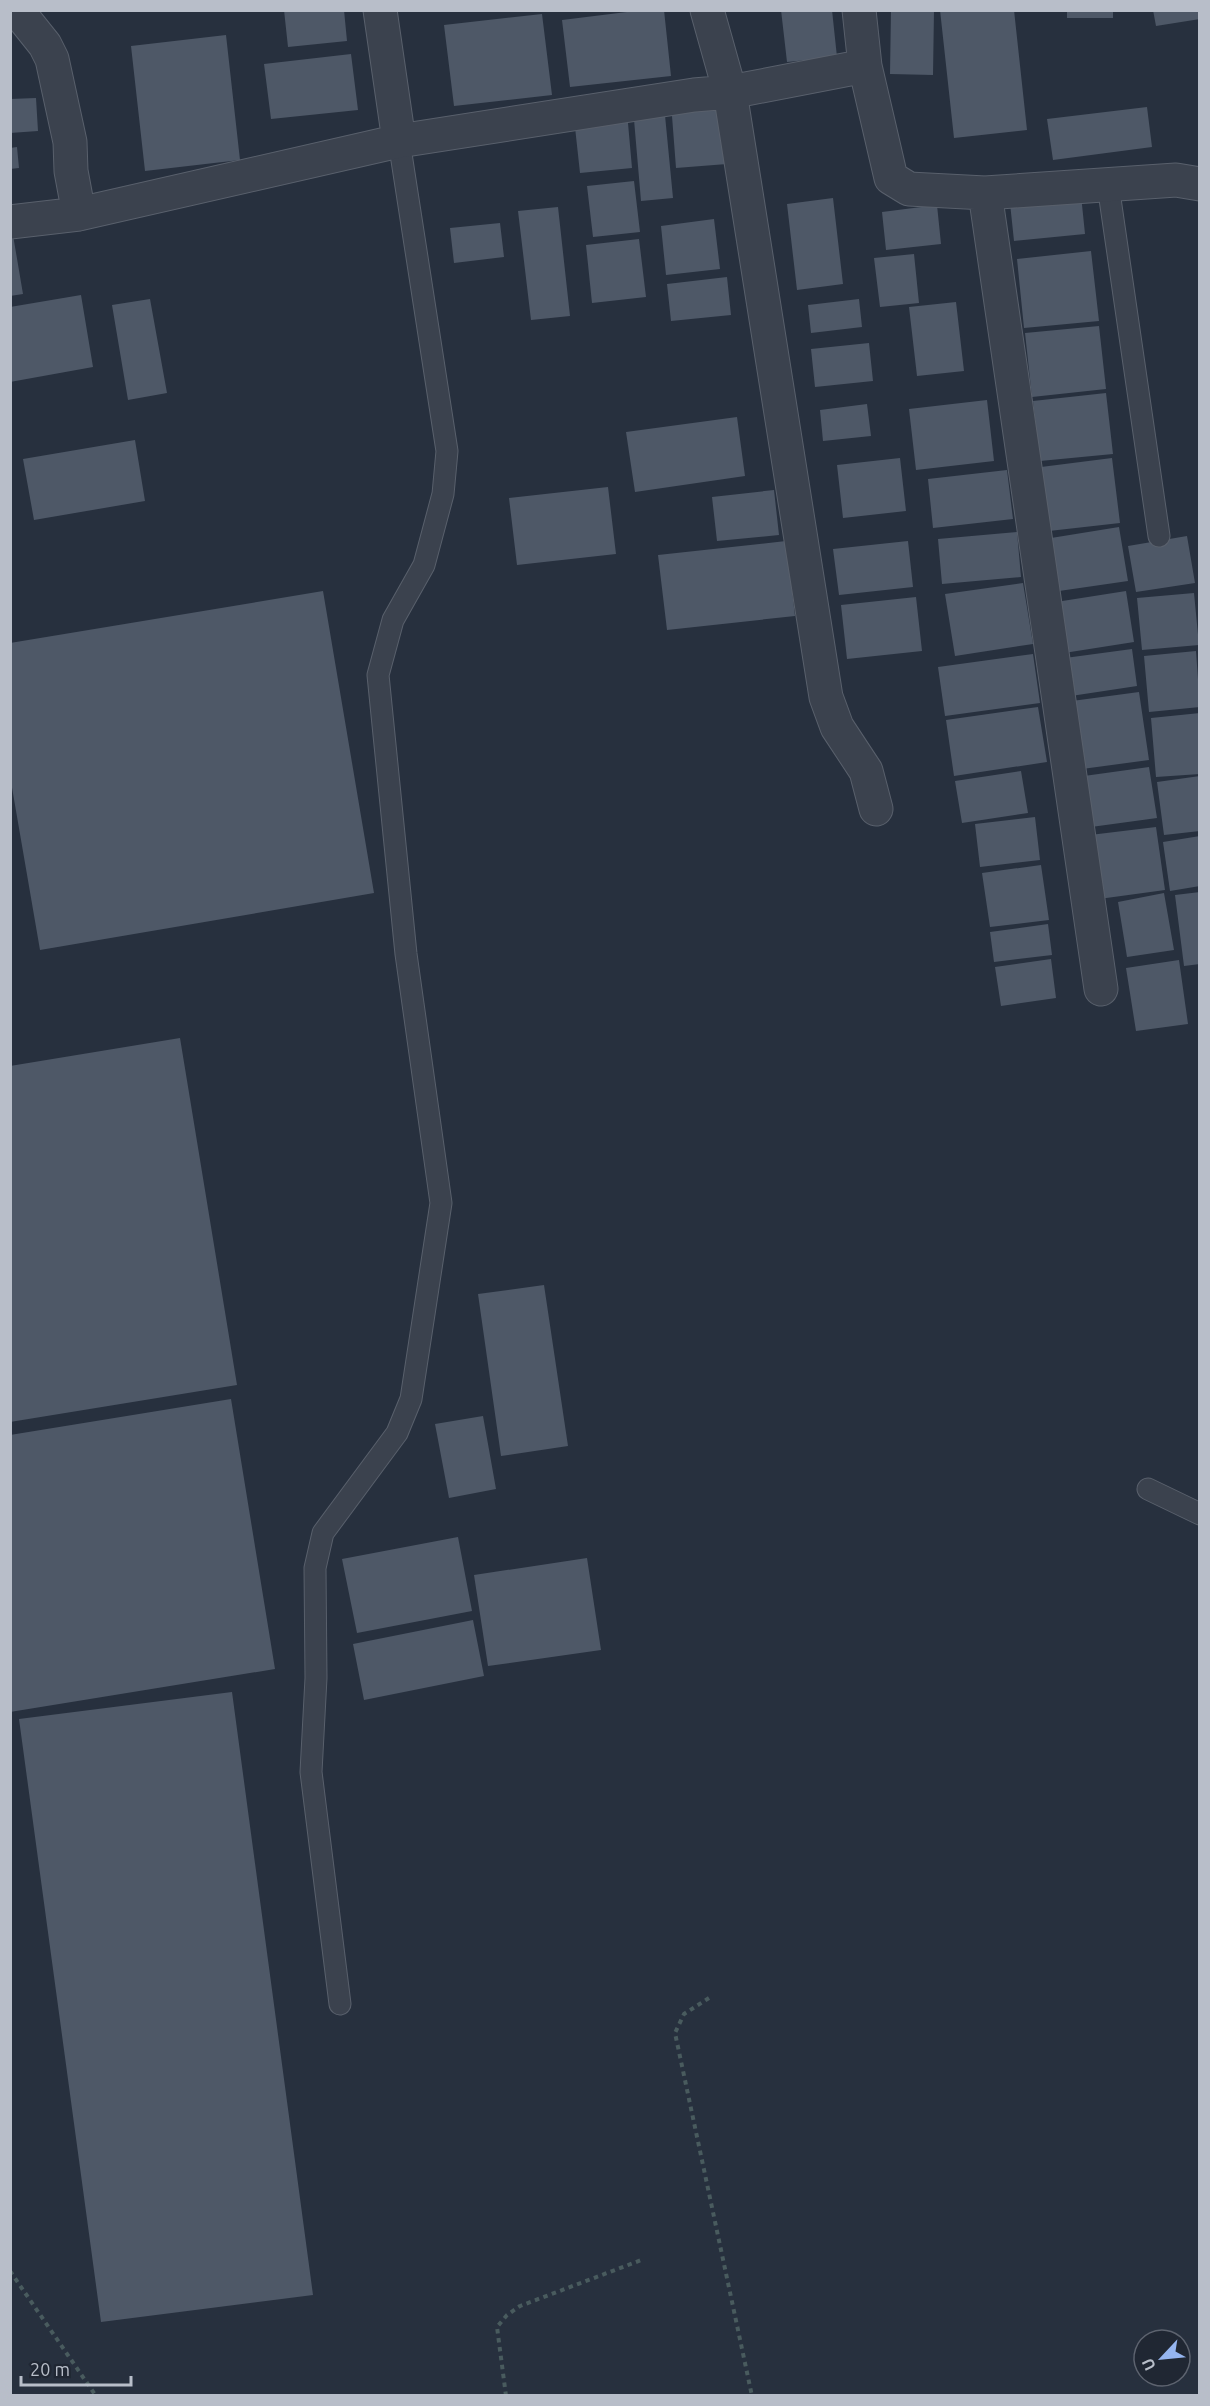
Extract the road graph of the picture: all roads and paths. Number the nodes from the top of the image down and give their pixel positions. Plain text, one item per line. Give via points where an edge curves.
1 (17, 10) edge
2 (380, 10) edge
3 (707, 10) edge
4 (859, 10) edge
5 (865, 66) junction
6 (730, 92) junction
7 (399, 141) junction
8 (1200, 184) edge
9 (1108, 185) junction
10 (984, 193) junction
11 (79, 214) junction
12 (10, 222) edge
13 (1159, 536) dead end
14 (876, 809) dead end
15 (1101, 989) dead end
16 (1148, 1489) dead end
17 (1200, 1514) edge
18 (709, 1998) dead end
19 (340, 2004) dead end
20 (644, 2259) dead end
21 (10, 2271) edge
22 (96, 2396) edge
23 (506, 2396) edge
24 (752, 2396) edge

1 - 11 street via 52,59 70,142
2 - 7 street
3 - 6 street
4 - 5 street
5 - 6 street
5 - 10 street via 891,178 909,189
6 - 7 street
6 - 14 street via 826,697 837,727 866,771
7 - 11 street
7 - 19 lane via 447,452 443,494 424,565 393,620 378,675 406,954 441,1203 411,1399 397,1433 323,1533 315,1568 316,1678 311,1772
8 - 9 street via 1176,180
9 - 10 street
9 - 13 lane
10 - 15 street
11 - 12 street
16 - 17 lane
18 - 24 path via 684,2014 675,2033
20 - 23 path via 520,2306 507,2315 497,2327
21 - 22 path

